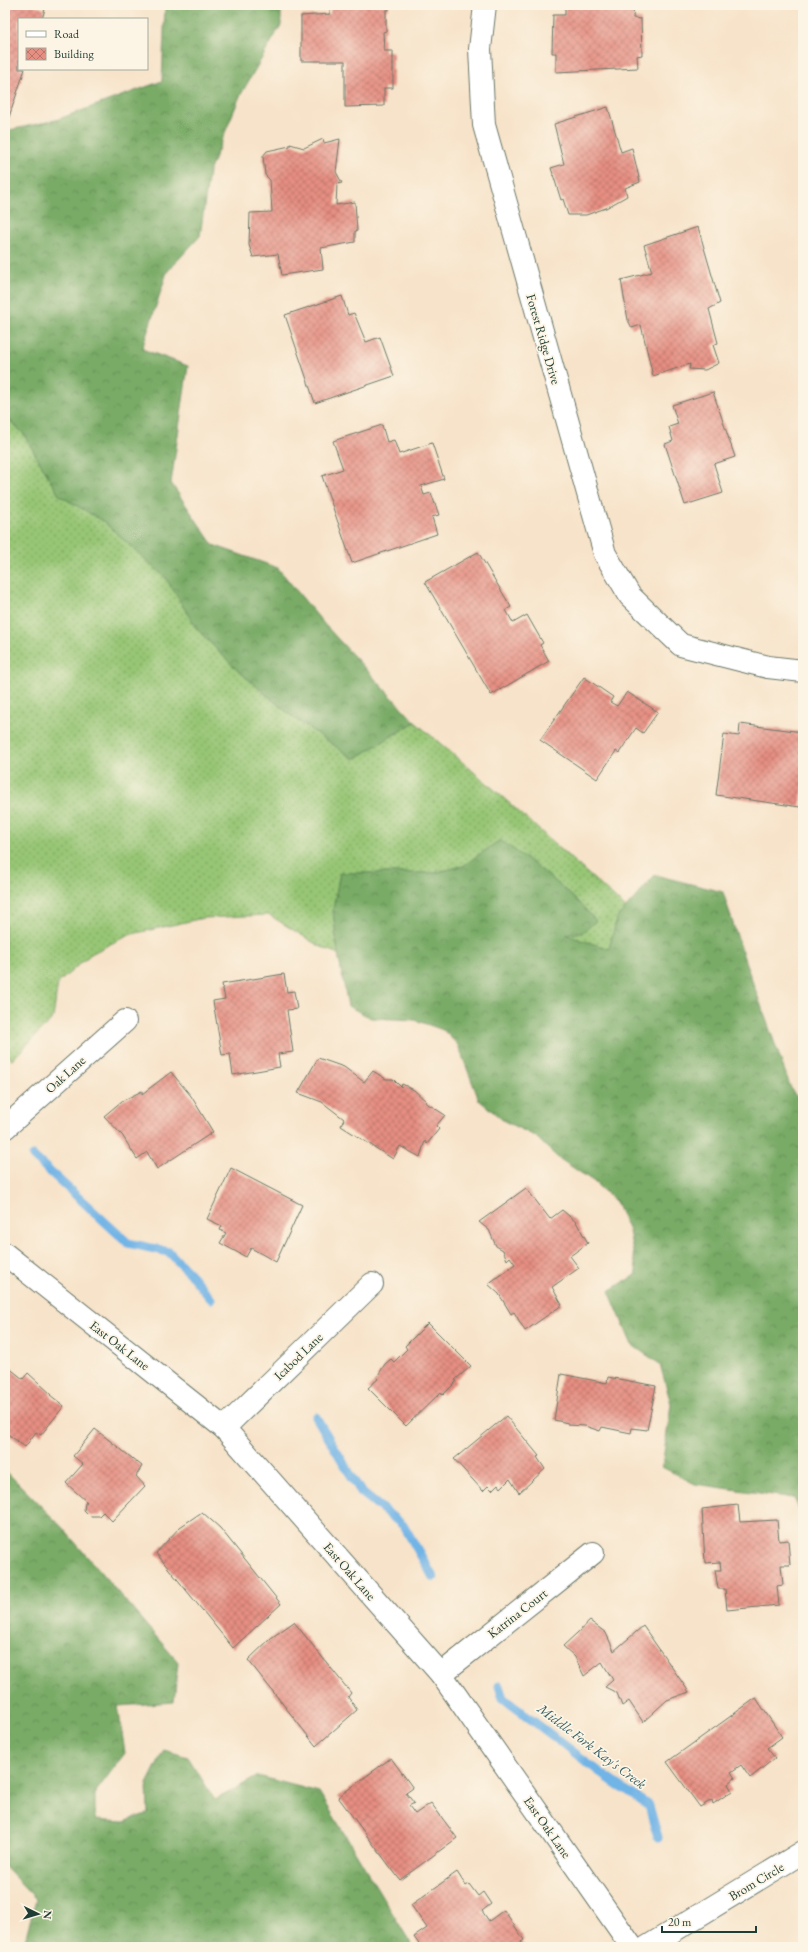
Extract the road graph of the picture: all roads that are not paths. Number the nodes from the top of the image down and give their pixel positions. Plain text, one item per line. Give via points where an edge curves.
1 (485, 5) edge
2 (803, 671) edge
3 (125, 1021) dead end
4 (5, 1128) edge
5 (5, 1254) edge
6 (372, 1284) dead end
7 (224, 1428) junction
8 (593, 1553) dead end
9 (441, 1674) junction
10 (803, 1852) edge
11 (632, 1947) edge
12 (647, 1947) edge

1 - 2 street, Forest Ridge Drive via 480,49 484,125 605,554 630,596 681,645 768,668
3 - 4 street, Oak Lane
5 - 7 street, East Oak Lane
6 - 7 street, Icabod Lane
7 - 9 street, East Oak Lane
8 - 9 street, Katrina Court
9 - 11 street, East Oak Lane
10 - 12 street, Brom Circle

